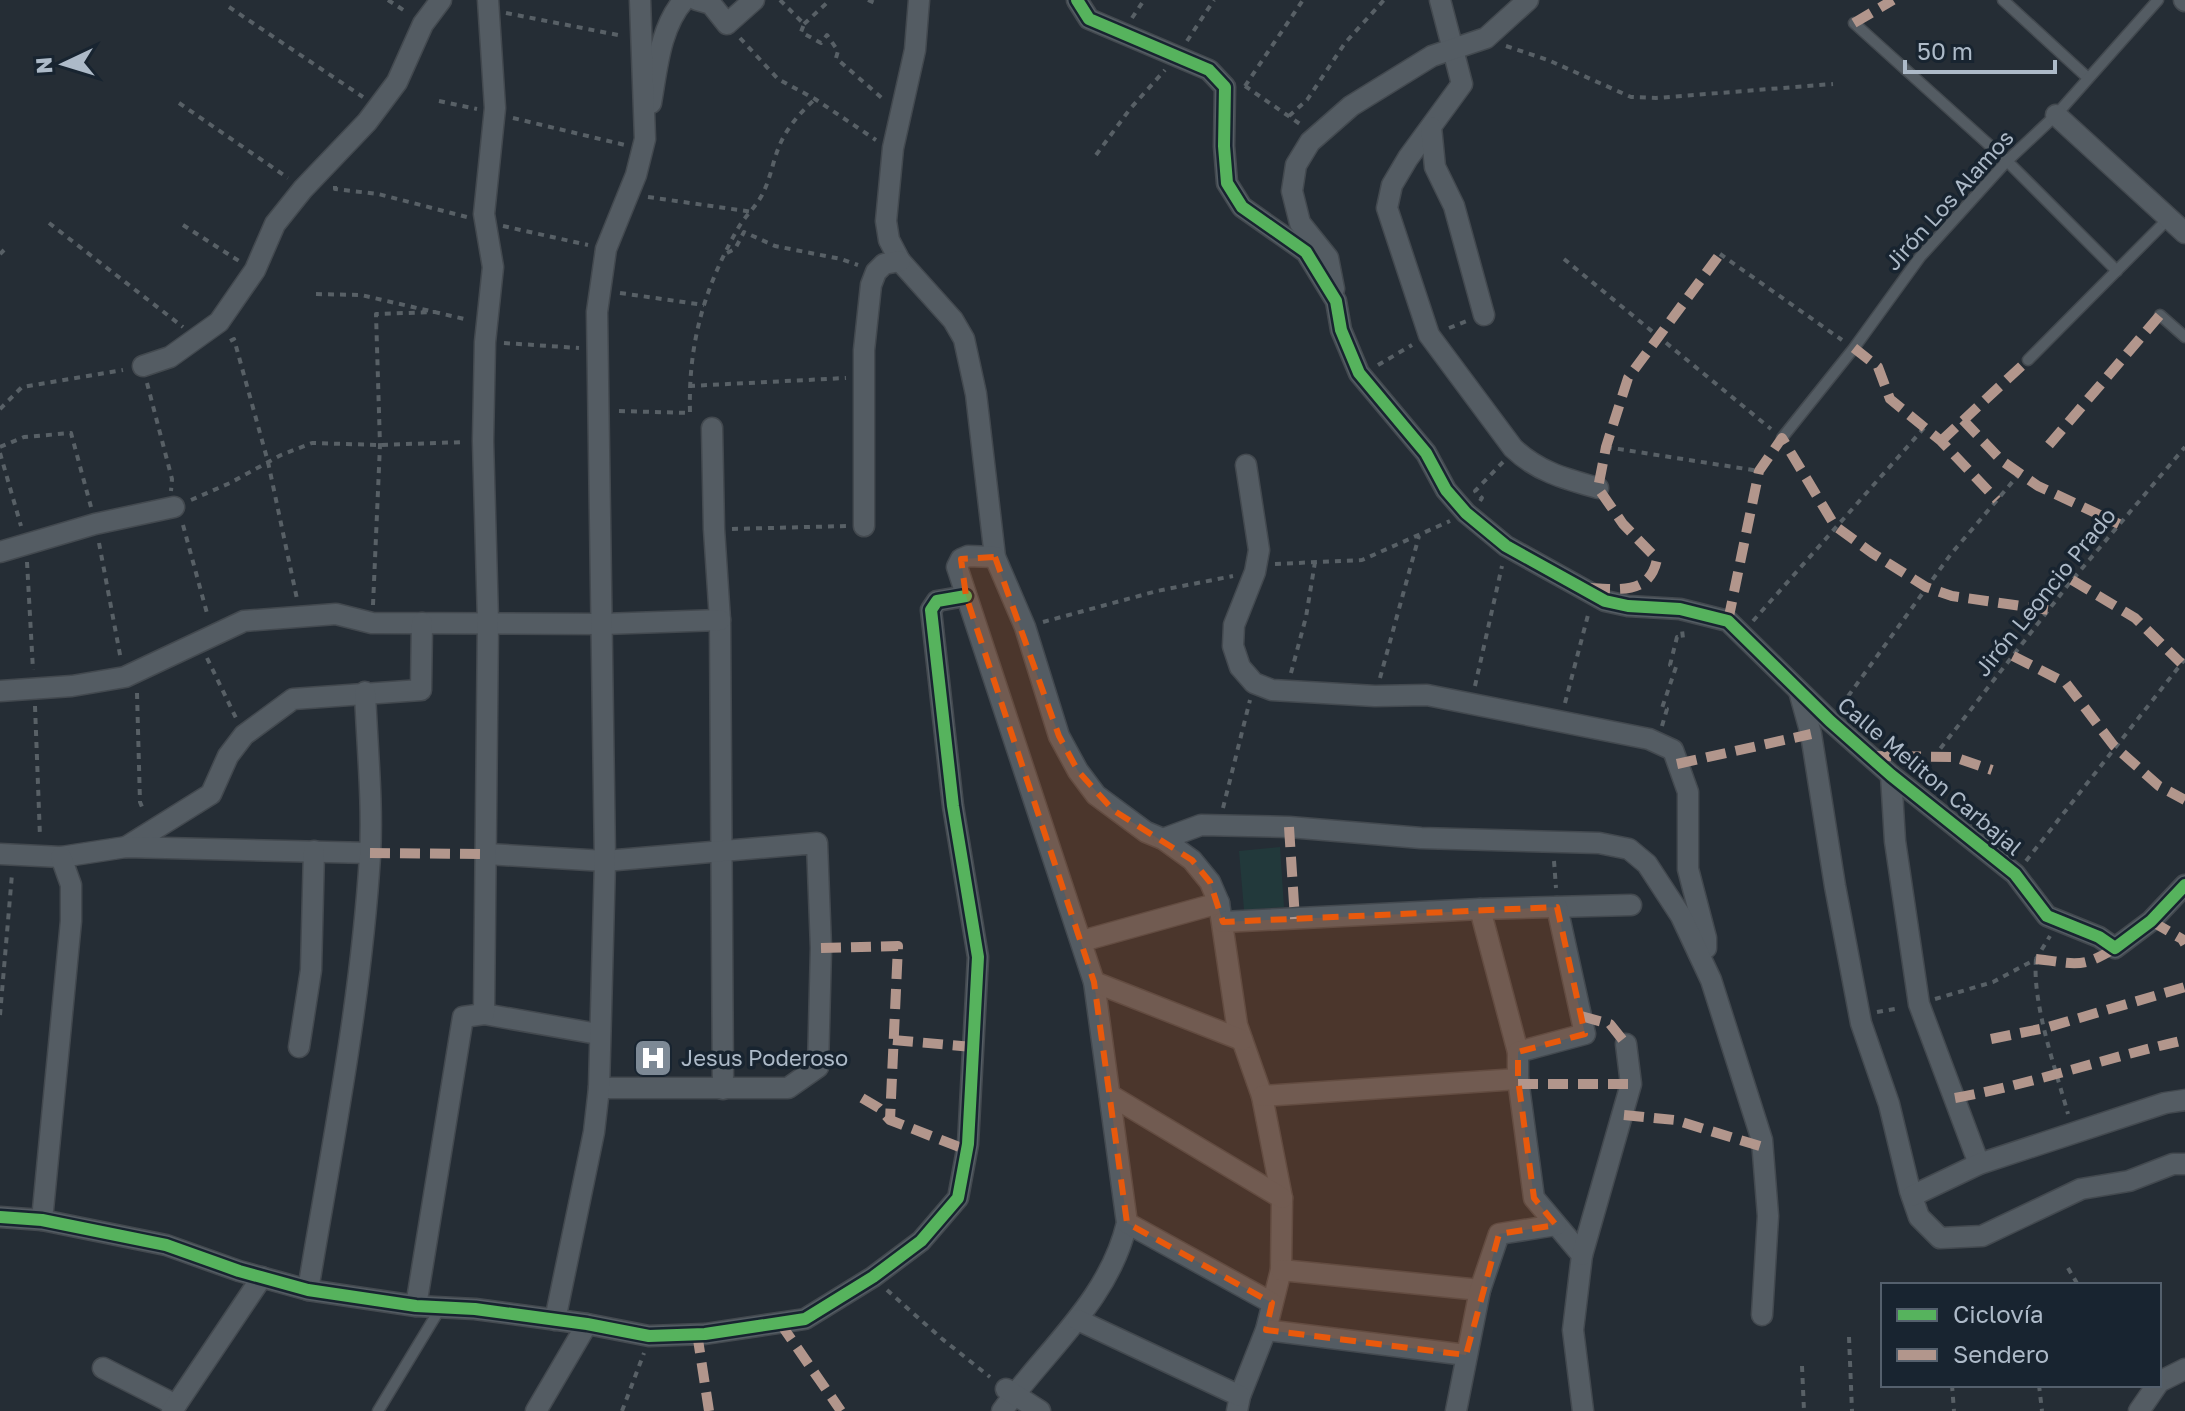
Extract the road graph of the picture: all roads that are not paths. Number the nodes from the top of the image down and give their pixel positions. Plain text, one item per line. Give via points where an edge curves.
1 (441, 0) edge
2 (640, 0) edge
3 (684, 0) edge
4 (697, 0) edge
5 (754, 0) edge
6 (919, 0) edge
7 (1077, 0) edge
8 (1440, 0) edge
9 (1528, 0) edge
10 (2003, 0) edge
11 (2158, 0) edge
12 (487, 5) edge
13 (1854, 23) dead end
14 (1454, 48) junction
15 (2088, 78) junction
16 (2056, 115) junction
17 (1431, 127) junction
18 (644, 144) junction
19 (2007, 161) junction
20 (2169, 218) junction
21 (2185, 233) edge
22 (900, 261) junction
23 (2117, 271) junction
24 (1336, 301) junction
25 (1484, 315) dead end
26 (2160, 315) dead end
27 (2185, 337) edge
28 (2028, 360) dead end
29 (143, 366) road end
30 (712, 428) dead end
31 (1782, 438) road end
32 (1246, 465) dead end
33 (1598, 488) dead end
34 (174, 507) road end
35 (864, 526) road end
36 (0, 552) edge
37 (995, 557) junction
38 (966, 596) junction
39 (720, 620) junction
40 (488, 621) junction
41 (422, 623) junction
42 (603, 624) junction
43 (1797, 687) junction
44 (0, 691) edge
45 (365, 692) junction
46 (1891, 775) junction
47 (1163, 839) junction
48 (126, 847) junction
49 (314, 851) junction
50 (723, 851) junction
51 (370, 853) junction
52 (7, 854) edge
53 (487, 854) junction
54 (50, 856) junction
55 (605, 861) junction
56 (2185, 885) edge
57 (1631, 905) dead end
58 (1557, 907) junction
59 (1480, 909) junction
60 (1221, 912) junction
61 (1082, 941) junction
62 (1699, 954) junction
63 (1094, 982) junction
64 (484, 1014) junction
65 (598, 1034) junction
66 (1242, 1040) junction
67 (1626, 1044) dead end
68 (299, 1047) dead end
69 (1518, 1052) junction
70 (1518, 1079) junction
71 (599, 1088) junction
72 (723, 1089) junction
73 (1110, 1095) junction
74 (1262, 1096) junction
75 (2185, 1100) edge
76 (1979, 1164) junction
77 (2185, 1164) edge
78 (1912, 1196) junction
79 (1282, 1198) junction
80 (0, 1217) edge
81 (42, 1220) junction
82 (1127, 1223) junction
83 (1556, 1225) junction
84 (1582, 1255) junction
85 (1281, 1270) junction
86 (262, 1277) junction
87 (308, 1290) junction
88 (1480, 1290) junction
89 (1272, 1303) junction
90 (416, 1306) junction
91 (441, 1307) junction
92 (1762, 1315) dead end
93 (555, 1320) junction
94 (1078, 1320) junction
95 (587, 1324) junction
96 (1266, 1330) junction
97 (1466, 1355) junction
98 (103, 1368) dead end
99 (2185, 1369) edge
100 (2161, 1382) edge
101 (2156, 1387) edge
102 (1007, 1399) edge
103 (1239, 1404) edge
104 (174, 1408) edge
105 (378, 1411) edge
106 (536, 1411) edge
107 (1040, 1411) edge
108 (1456, 1411) edge
109 (1583, 1411) edge
110 (2139, 1411) edge

1 - 29 street via 423,24 397,82 275,224 255,270 219,322 170,357
2 - 18 street
3 - 18 street via 661,46
4 - 5 street via 711,4 727,24
6 - 22 street via 886,221
7 - 24 street via 1089,19 1209,70 1225,87 1227,183 1242,207 1306,252
8 - 14 street
9 - 14 street, Calle Meliton Carbajal via 1486,38
10 - 15 lane
11 - 15 lane, Jirón Los Alamos
12 - 40 street via 494,113 485,222 493,267 483,441
13 - 19 lane
14 - 17 street via 1462,84
14 - 24 street, Calle Meliton Carbajal via 1351,106 1316,136 1296,165 1292,191 1300,223 1328,258
15 - 16 lane, Jirón Los Alamos
16 - 19 lane, Jirón Los Alamos
16 - 20 street
17 - 25 street via 1435,167 1454,206
17 - 33 street via 1392,185 1387,208 1429,335 1526,460 1554,476
18 - 42 street via 606,249 597,312
19 - 23 lane
19 - 31 lane, Jirón Los Alamos via 1920,257
20 - 21 street
20 - 23 lane
22 - 35 street via 884,264 871,285 864,350
22 - 37 street via 964,339 976,394
23 - 28 lane
24 - 43 street, Calle Meliton Carbajal via 1341,330 1359,373 1426,453 1446,490 1506,546 1605,601 1680,609 1728,621
26 - 27 lane
30 - 39 street
32 - 62 street via 1259,550 1234,625 1233,646 1240,667 1254,683 1286,691 1427,695 1673,750 1688,792 1688,869 1706,938 1706,948
34 - 36 street
37 - 38 street via 961,559 957,567
37 - 47 street via 1025,627 1059,736 1078,771 1113,810
38 - 61 street
38 - 95 street via 937,601 931,610 953,806 978,957 968,1144 958,1198 921,1241 805,1319 705,1334 649,1336
39 - 42 street
39 - 50 street
40 - 41 street
40 - 42 street
40 - 53 street
41 - 44 street via 372,623 336,614 244,621 125,677
41 - 45 street via 421,690
42 - 55 street
43 - 46 street, Calle Meliton Carbajal
43 - 78 street via 1811,734 1860,1015
45 - 48 street via 293,699 244,735 211,794
45 - 51 street
46 - 56 street, Calle Meliton Carbajal via 2015,874 2047,916 2115,948 2151,921
46 - 76 street via 1895,841 1919,1004
47 - 60 street via 1192,860 1210,882
47 - 62 street via 1201,825 1599,843 1629,849 1647,864
48 - 49 street
48 - 54 street
49 - 51 street
49 - 68 street via 311,970
50 - 55 street
50 - 72 street
50 - 72 street via 817,843 821,948 818,1067 788,1088
51 - 87 street via 347,1059
52 - 54 street
53 - 55 street
53 - 64 street
54 - 81 street via 71,885 71,921
55 - 65 street
57 - 58 street
58 - 59 street
58 - 69 street via 1585,1034
59 - 60 street
59 - 69 street
60 - 61 street
60 - 66 street
61 - 63 street
62 - 92 street via 1762,1140 1768,1216
63 - 66 street
63 - 73 street
64 - 65 street
64 - 90 street via 463,1017
65 - 71 street
66 - 74 street
67 - 84 street via 1631,1084
69 - 70 street
70 - 74 street
70 - 83 street via 1534,1198
71 - 72 street
71 - 93 street
73 - 79 street
73 - 82 street
74 - 79 street
75 - 76 street
76 - 78 street
77 - 78 street via 2081,1189 1982,1236 1940,1238 1919,1217
79 - 85 street
80 - 81 street
81 - 86 street via 166,1245
82 - 89 street
82 - 94 street via 1102,1285
83 - 84 street
83 - 88 street via 1499,1234
84 - 109 street via 1573,1330
85 - 88 street
85 - 89 street
86 - 87 street
86 - 104 street
87 - 90 street
88 - 97 street
89 - 96 street
90 - 91 street
91 - 93 street
91 - 105 lane
93 - 95 street
94 - 102 street
94 - 103 street
95 - 106 street
96 - 97 street
96 - 103 street
97 - 108 street
98 - 104 street
99 - 100 street
101 - 110 street
102 - 107 street

